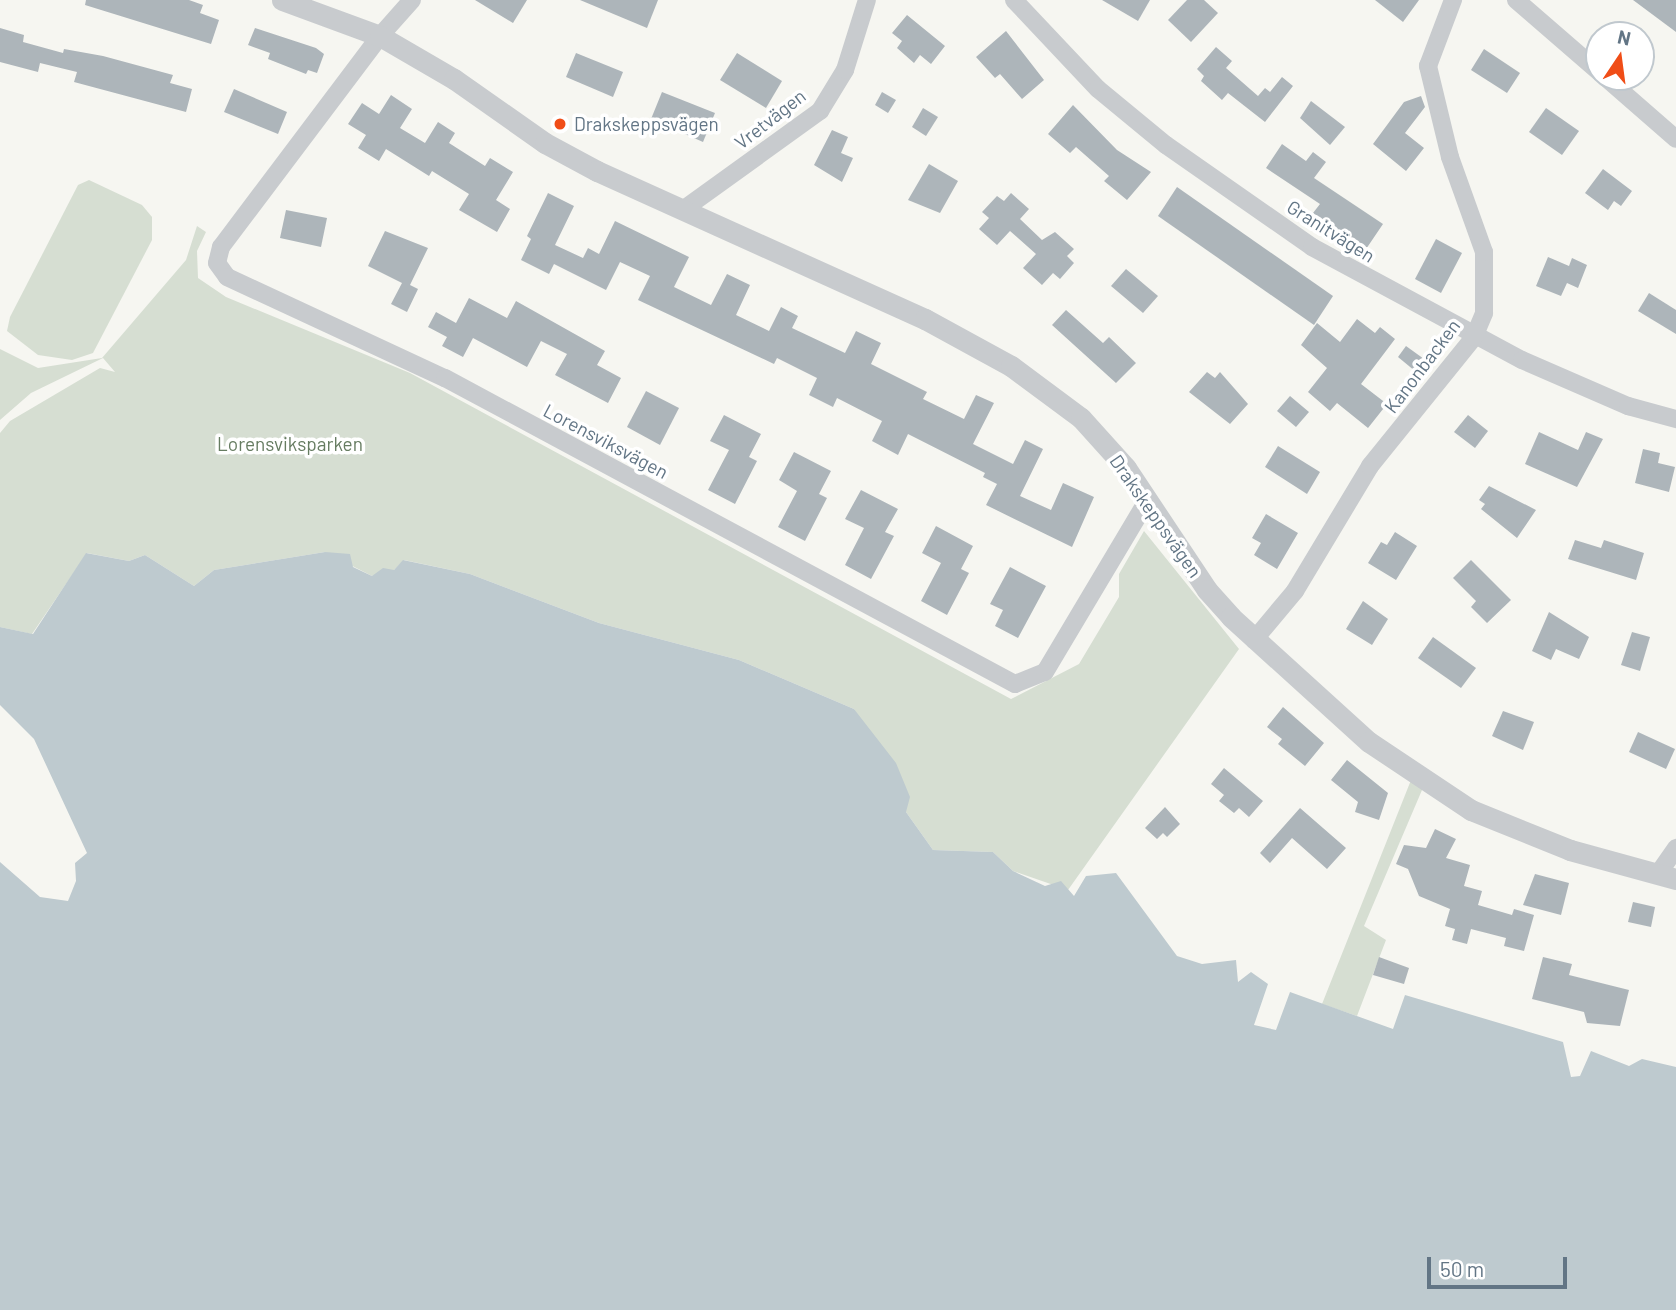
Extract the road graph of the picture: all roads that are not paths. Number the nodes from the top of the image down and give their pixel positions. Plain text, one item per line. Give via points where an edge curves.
1 (282, 0) edge
2 (412, 0) edge
3 (867, 0) edge
4 (1014, 0) edge
5 (1453, 0) edge
6 (1516, 0) edge
7 (380, 36) junction
8 (1585, 60) edge
9 (1621, 91) edge
10 (1676, 139) edge
11 (684, 209) junction
12 (1474, 337) junction
13 (1676, 419) edge
14 (1148, 499) junction
15 (1254, 640) junction
16 (1676, 848) edge
17 (1667, 877) edge

1 - 7 street, Drakskeppsvägen
2 - 7 street
3 - 11 street, Vretvägen via 845,70 820,111
4 - 12 street, Granitvägen via 1098,89 1166,145 1312,247
5 - 12 street, Kanonbacken via 1429,66 1450,157 1484,252 1484,313
6 - 8 street
7 - 11 street, Drakskeppsvägen via 454,79 545,143
7 - 14 street, Lorensviksvägen via 221,247 217,263 227,277 445,378 1015,684 1045,672
9 - 10 street
11 - 14 street, Drakskeppsvägen via 925,319 1011,366 1081,418
12 - 13 street, Granitvägen via 1628,406
12 - 15 street, Kanonbacken via 1370,466 1295,591
14 - 15 street, Drakskeppsvägen via 1207,590
15 - 17 street, Drakskeppsvägen via 1369,742 1441,793 1516,830 1616,865
16 - 17 street

